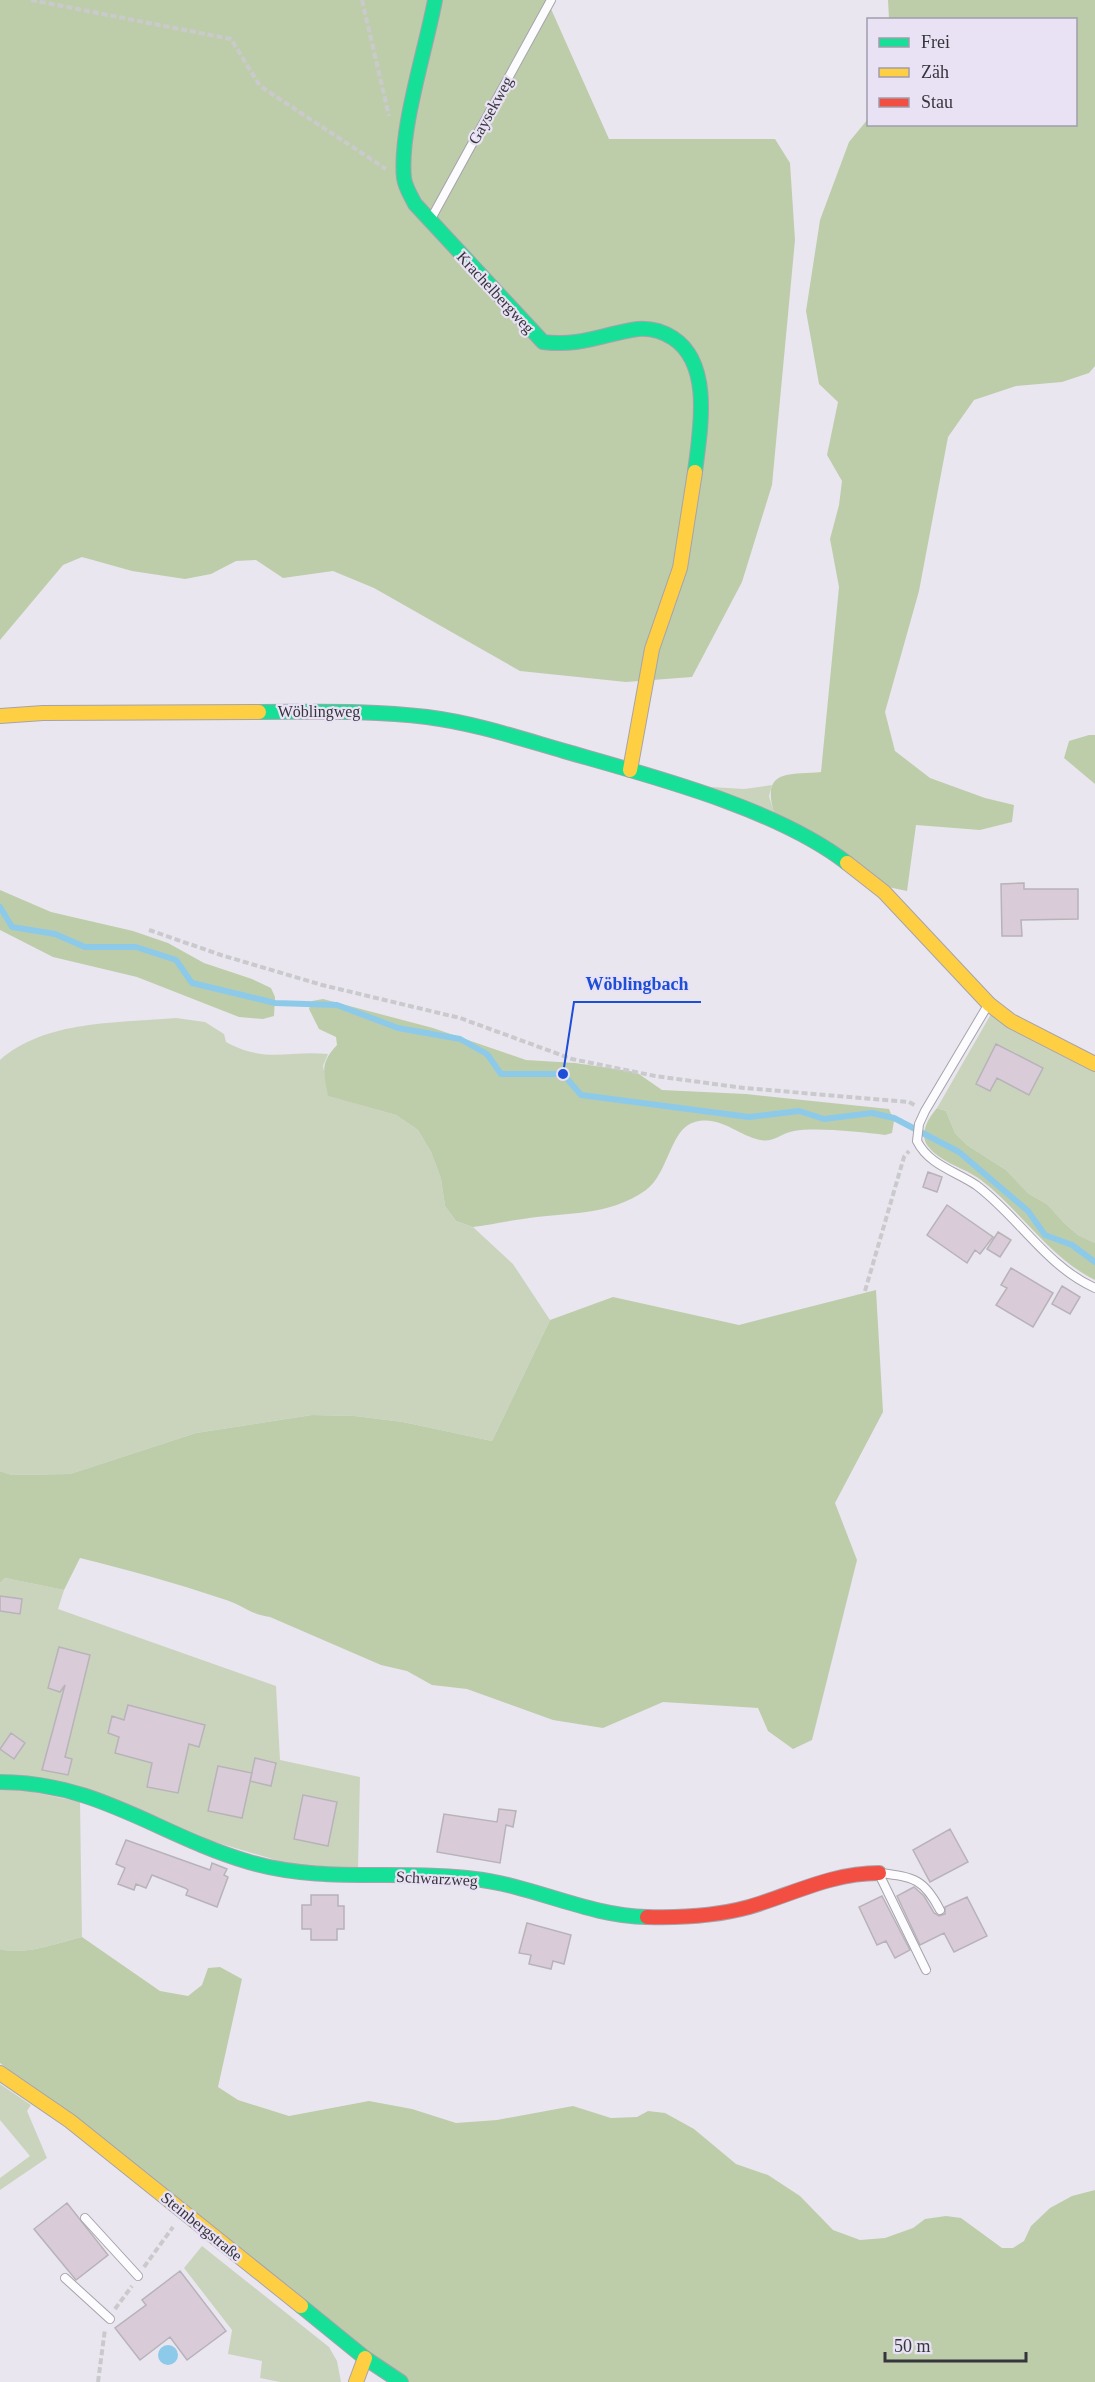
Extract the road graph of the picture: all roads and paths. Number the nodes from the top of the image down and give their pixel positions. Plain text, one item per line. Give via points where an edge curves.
1 (32, 0) edge
2 (362, 0) edge
3 (435, 0) edge
4 (551, 0) edge
5 (391, 124) dead end
6 (404, 181) junction
7 (429, 220) junction
8 (0, 716) edge
9 (630, 770) junction
10 (149, 930) dead end
11 (989, 1004) junction
12 (1095, 1064) edge
13 (925, 1111) junction
14 (918, 1141) junction
15 (1095, 1288) edge
16 (865, 1291) dead end
17 (0, 1782) edge
18 (879, 1873) junction
19 (940, 1910) dead end
20 (926, 1970) dead end
21 (0, 2073) edge
22 (183, 2212) junction
23 (85, 2218) dead end
24 (138, 2276) junction
25 (65, 2278) dead end
26 (110, 2319) junction
27 (365, 2358) junction
28 (98, 2382) edge
29 (356, 2382) edge
30 (401, 2382) edge

1 - 6 path via 231,39 260,86
2 - 5 path
3 - 6 street via 411,118
4 - 7 lane, Gaysekweg
6 - 7 street, Krachelbergweg via 415,204
7 - 9 street, Krachelbergweg via 543,342 567,345 640,329 662,331 684,346 696,368 700,391 699,445 688,529 680,568 652,649
8 - 9 street, Wöblingweg via 66,712 371,712 473,725
9 - 11 street, Wöblingweg via 749,811 822,844 884,892
10 - 13 path via 322,985 460,1018 572,1059 744,1088 909,1102
11 - 12 street, Wöblingweg via 1011,1021
11 - 13 lane
13 - 14 lane
14 - 15 lane via 931,1159 975,1185 1058,1264
14 - 16 path via 904,1156
17 - 18 street, Schwarzweg via 34,1781 66,1790 272,1868 484,1880 625,1917 720,1914 846,1875
18 - 19 lane via 923,1884
18 - 20 lane
21 - 22 street, Steinbergstraße via 70,2121
22 - 24 path
22 - 27 street, Steinbergstraße
23 - 24 lane
24 - 26 path
25 - 26 lane
26 - 28 path
27 - 29 street
27 - 30 street, Steinbergstraße

